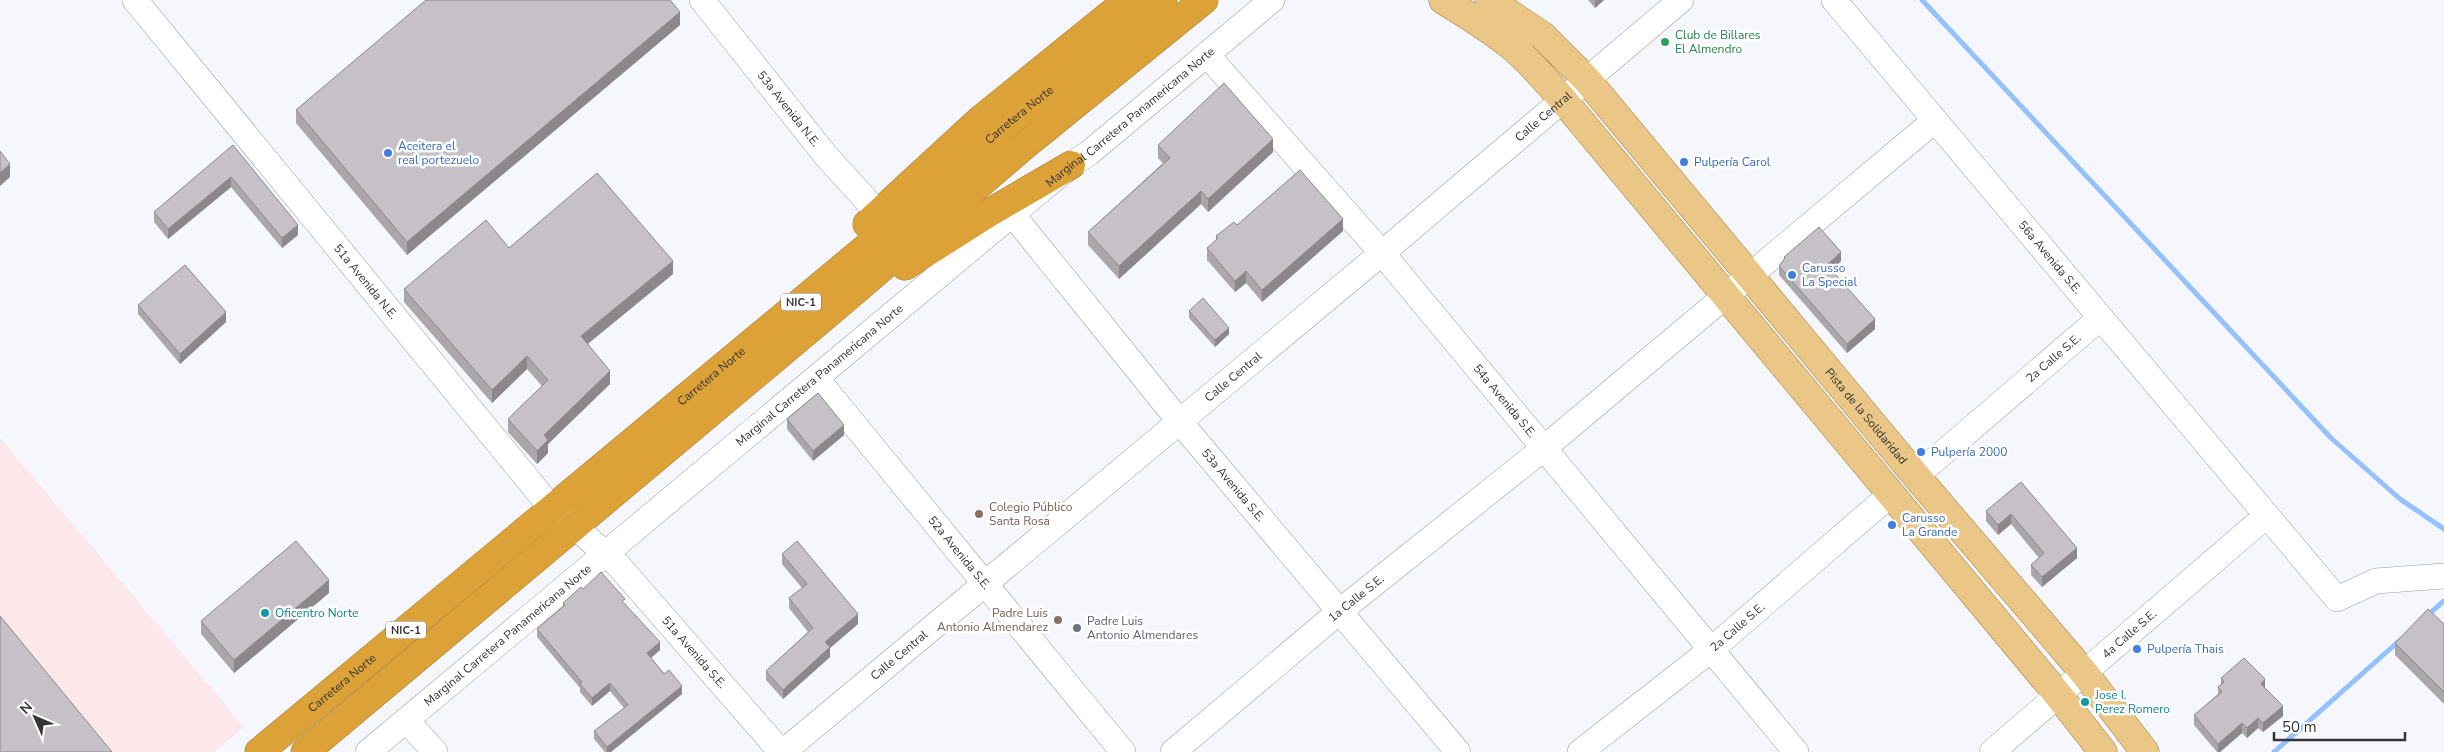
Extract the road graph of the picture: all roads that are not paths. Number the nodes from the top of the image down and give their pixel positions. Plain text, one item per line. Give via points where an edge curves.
1 (136, 0) edge
2 (702, 0) edge
3 (1128, 0) edge
4 (1162, 0) edge
5 (1204, 0) edge
6 (1272, 0) edge
7 (1443, 0) edge
8 (1489, 0) edge
9 (1515, 0) edge
10 (1681, 0) edge
11 (1834, 0) edge
12 (1543, 36) junction
13 (1208, 56) junction
14 (1587, 80) junction
15 (1563, 100) junction
16 (1934, 121) junction
17 (1071, 165) junction
18 (879, 214) junction
19 (1012, 214) junction
20 (1382, 253) junction
21 (1750, 274) junction
22 (1725, 295) junction
23 (830, 313) junction
24 (2099, 319) junction
25 (816, 378) junction
26 (694, 391) junction
27 (1180, 422) junction
28 (1542, 449) junction
29 (1916, 476) junction
30 (1890, 495) junction
31 (553, 507) junction
32 (2266, 516) junction
33 (574, 526) junction
34 (605, 553) junction
35 (2444, 576) edge
36 (985, 584) junction
37 (1340, 612) junction
38 (1712, 648) junction
39 (2084, 674) junction
40 (2059, 696) junction
41 (406, 720) junction
42 (259, 752) edge
43 (305, 752) edge
44 (368, 752) edge
45 (435, 752) edge
46 (782, 752) edge
47 (1123, 752) edge
48 (1173, 752) edge
49 (1458, 752) edge
50 (1580, 752) edge
51 (1796, 752) edge
52 (1992, 752) edge
53 (2103, 752) edge
54 (2145, 752) edge

1 - 31 street, 51a Avenida N.E.
2 - 18 street, 53a Avenida N.E. via 827,157
3 - 18 highway via 981,119
4 - 26 highway, Carretera Norte / NIC-1 via 1003,128 908,213
5 - 23 highway, NIC-1 via 1024,146
6 - 13 street, Marginal Carretera Panamericana Norte
7 - 15 main road via 1511,46
8 - 12 main road
9 - 12 main road
10 - 14 street, Calle Central
11 - 16 street, 56a Avenida S.E.
12 - 14 main road, Pista de la Solidaridad
13 - 17 street, Marginal Carretera Panamericana Norte
13 - 20 street, 54a Avenida S.E.
14 - 15 street, Calle Central
14 - 21 main road, Pista de la Solidaridad
15 - 20 street, Calle Central
15 - 22 main road
16 - 21 street
16 - 24 street, 56a Avenida S.E.
17 - 19 street, Marginal Carretera Panamericana Norte
17 - 23 highway
18 - 26 highway via 764,317
19 - 25 street, Marginal Carretera Panamericana Norte
19 - 27 street, 53a Avenida S.E.
20 - 27 street, Calle Central
20 - 28 street, 54a Avenida S.E.
21 - 22 street
21 - 29 main road, Pista de la Solidaridad
22 - 28 street
22 - 30 main road
23 - 33 highway, NIC-1
24 - 29 street, 2a Calle S.E.
24 - 32 street, 56a Avenida S.E.
25 - 34 street, Marginal Carretera Panamericana Norte
25 - 36 street, 52a Avenida S.E.
26 - 31 highway, Carretera Norte / NIC-1
27 - 36 street, Calle Central
27 - 37 street, 53a Avenida S.E.
28 - 37 street, 1a Calle S.E.
28 - 38 street, 54a Avenida S.E.
29 - 39 main road, Pista de la Solidaridad
30 - 38 street, 2a Calle S.E.
30 - 40 main road
31 - 33 street, 51a Avenida N.E.
31 - 42 highway, Carretera Norte / NIC-1
32 - 35 street, 56a Avenida S.E. via 2337,599 2376,581
32 - 39 street, 4a Calle S.E.
33 - 34 street, 51a Avenida N.E.
33 - 43 highway, NIC-1
34 - 41 street, Marginal Carretera Panamericana Norte
34 - 46 street, 51a Avenida S.E.
36 - 46 street, Calle Central
36 - 47 street, 52a Avenida S.E.
37 - 48 street, 1a Calle S.E.
37 - 49 street, 53a Avenida S.E.
38 - 50 street, 2a Calle S.E.
38 - 51 street, 54a Avenida S.E.
39 - 40 street, 4a Calle S.E.
39 - 54 main road, Pista de la Solidaridad
40 - 52 street, 4a Calle S.E.
40 - 53 main road
41 - 44 street, Marginal Carretera Panamericana Norte
41 - 45 street

